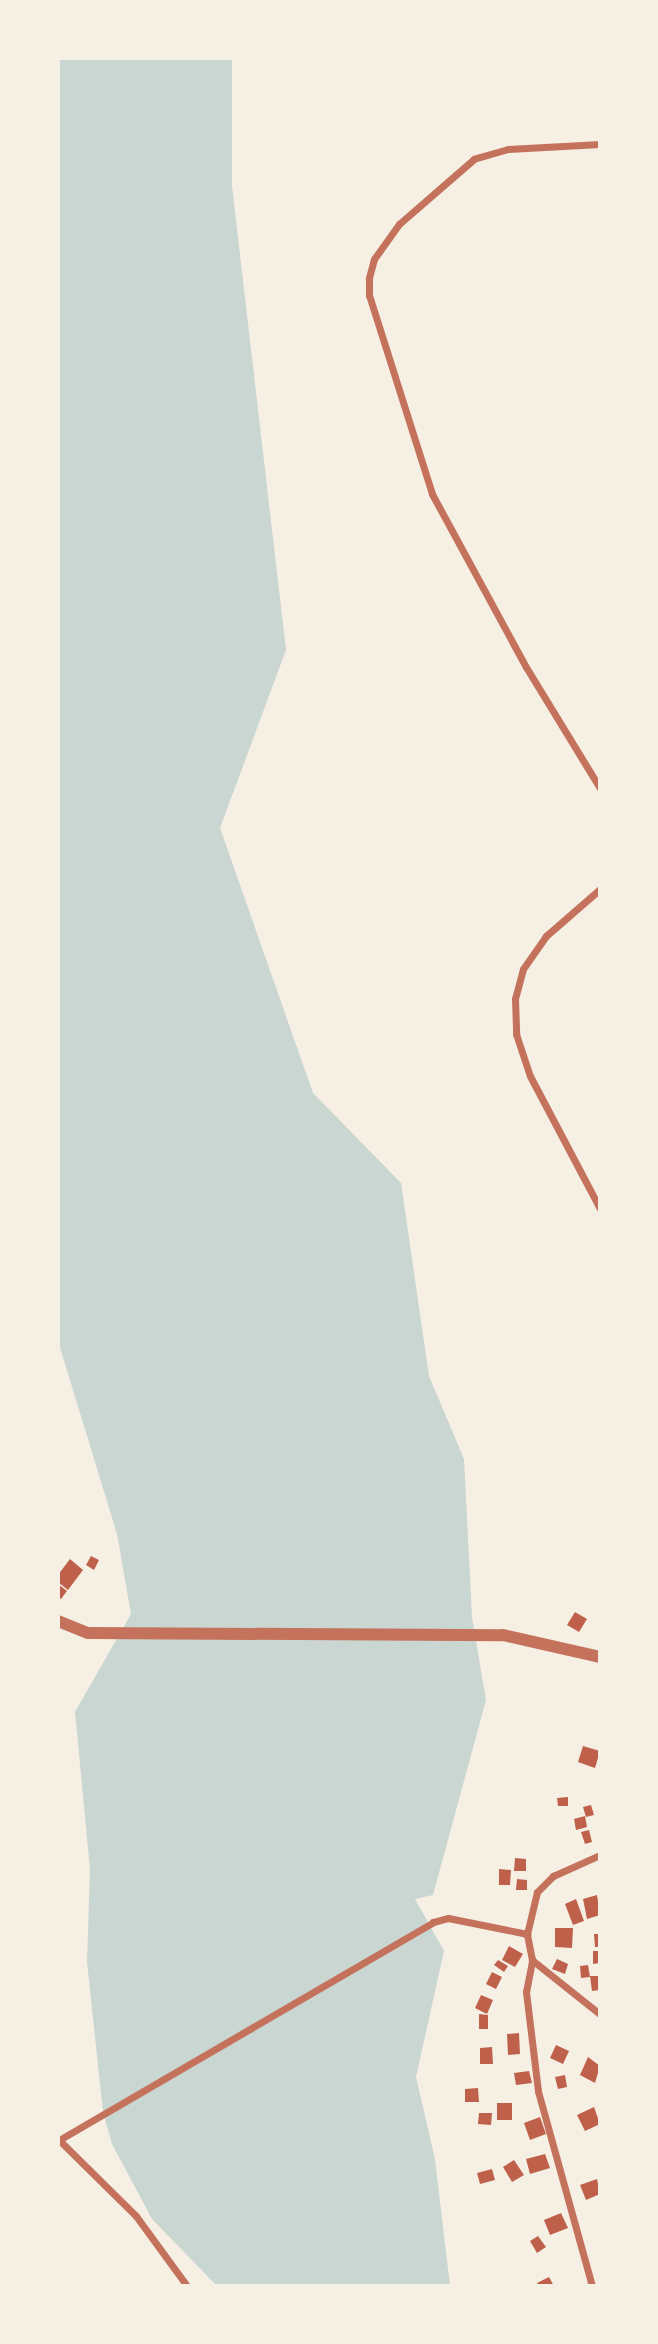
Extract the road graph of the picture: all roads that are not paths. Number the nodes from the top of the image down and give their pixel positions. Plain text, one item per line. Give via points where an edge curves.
1 (600, 144) edge
2 (600, 788) edge
3 (600, 889) edge
4 (600, 1209) edge
5 (58, 1621) edge
6 (600, 1657) edge
7 (600, 1855) edge
8 (527, 1934) junction
9 (532, 1960) junction
10 (600, 2014) edge
11 (59, 2139) edge
12 (187, 2286) edge
13 (592, 2286) edge

1 - 2 street via 508,149 474,159 399,224 374,259 369,278 369,295 432,494 526,667
3 - 4 street via 546,936 523,969 515,999 516,1034 530,1076
5 - 6 street via 88,1633 503,1635
7 - 8 street via 553,1876 537,1892
8 - 9 street
8 - 11 street via 449,1917 433,1922
9 - 10 street
9 - 13 street via 526,1992 538,2091
11 - 12 street via 136,2216

